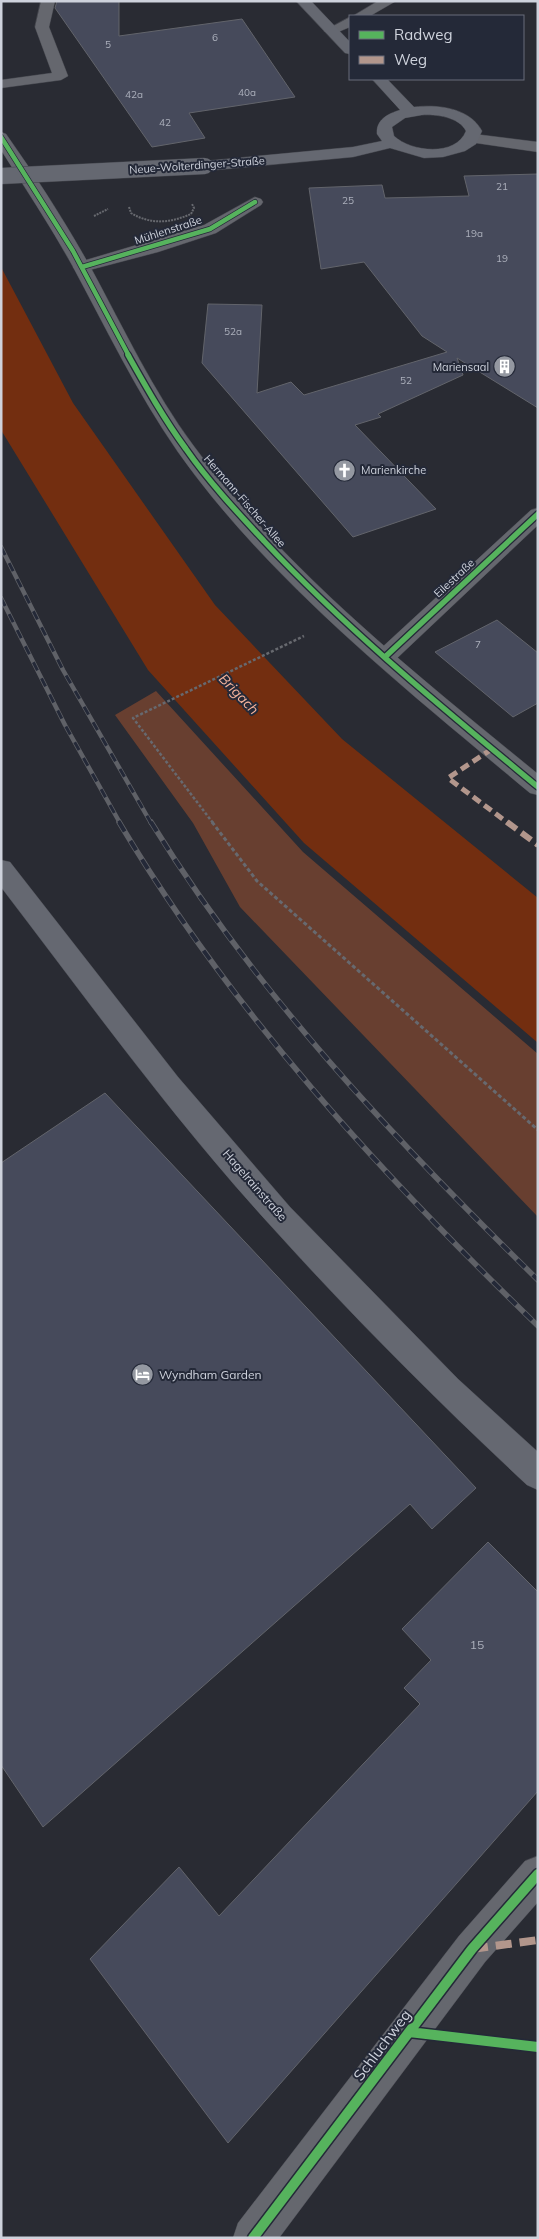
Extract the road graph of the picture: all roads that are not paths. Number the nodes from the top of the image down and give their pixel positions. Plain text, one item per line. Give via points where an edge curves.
1 (48, 1) edge
2 (303, 1) edge
3 (389, 1) edge
4 (362, 15) edge
5 (349, 23) edge
6 (331, 32) junction
7 (349, 49) edge
8 (380, 80) edge
9 (1, 84) edge
10 (410, 112) junction
11 (1, 137) edge
12 (474, 139) junction
13 (392, 142) junction
14 (538, 147) edge
15 (1, 176) edge
16 (255, 202) dead end
17 (82, 267) junction
18 (538, 514) edge
19 (385, 657) junction
20 (538, 787) edge
21 (1, 870) edge
22 (538, 1474) edge
23 (538, 1874) edge
24 (253, 2238) edge

1 - 9 street via 42,27 61,76
2 - 6 main road
3 - 4 street
5 - 6 street
6 - 7 main road
8 - 10 main road
10 - 12 main road via 444,112 459,116 470,122 475,130
10 - 13 main road via 386,124 384,131
11 - 17 street, Hermann-Fischer-Allee
12 - 13 main road via 457,150 429,153 408,150
12 - 14 street
13 - 15 main road, Neue-Wolterdinger-Straße, bridge via 353,152 205,166
16 - 17 street, Mühlenstraße via 210,229
17 - 19 street, Hermann-Fischer-Allee via 140,377 204,472 275,553
18 - 19 street, Eilestraße
19 - 20 street, Hermann-Fischer-Allee
21 - 22 main road, Hagelrainstraße via 168,1085 280,1216 447,1389
23 - 24 street, Schluchweg via 472,1949

